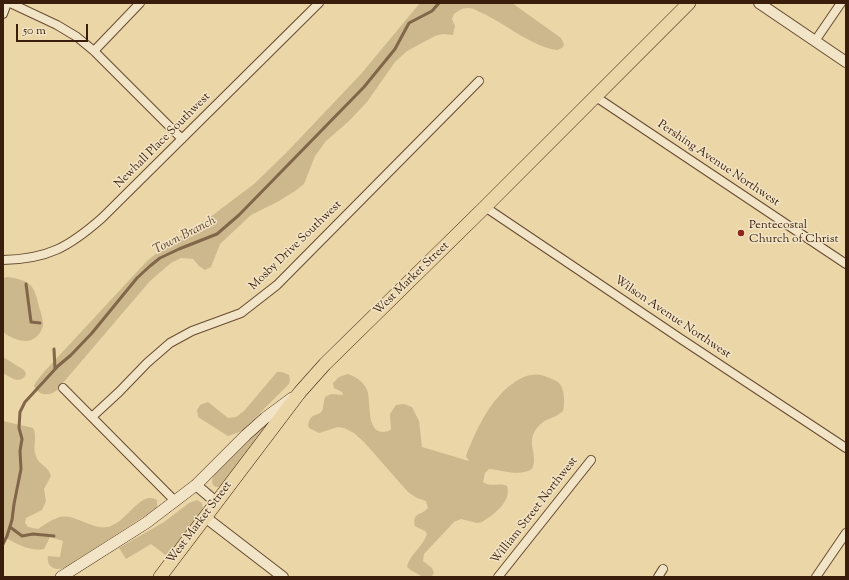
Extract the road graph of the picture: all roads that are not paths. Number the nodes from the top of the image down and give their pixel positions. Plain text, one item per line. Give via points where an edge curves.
1 (8, 3) edge
2 (140, 3) edge
3 (319, 3) edge
4 (689, 3) edge
5 (759, 3) edge
6 (841, 3) edge
7 (3, 14) edge
8 (815, 41) junction
9 (94, 51) junction
10 (846, 62) edge
11 (479, 81) dead end
12 (596, 97) junction
13 (182, 138) junction
14 (485, 208) junction
15 (3, 260) edge
16 (846, 264) edge
17 (64, 388) dead end
18 (300, 392) junction
19 (93, 416) junction
20 (846, 448) edge
21 (591, 460) dead end
22 (196, 485) junction
23 (175, 501) junction
24 (216, 502) junction
25 (205, 517) junction
26 (846, 533) edge
27 (663, 569) dead end
28 (61, 577) edge
29 (160, 577) edge
30 (283, 577) edge
31 (498, 577) edge
32 (658, 577) edge
33 (816, 577) edge

1 - 7 street
1 - 9 street via 57,25
2 - 9 street
3 - 13 street, Newhall Place Southwest
4 - 12 main road, West Market Street
5 - 8 street
6 - 8 street
8 - 10 street
9 - 13 street
11 - 19 street, Mosby Drive Southwest via 277,285 241,313 192,331 170,343
12 - 14 main road, West Market Street
12 - 16 street, Pershing Avenue Northwest
13 - 15 street, Newhall Place Southwest via 87,232 45,255 22,260
14 - 18 main road, West Market Street via 325,364
14 - 20 street, Wilson Avenue Northwest
17 - 19 street
18 - 22 main road via 246,434
18 - 24 main road, West Market Street
19 - 23 street
21 - 31 street, William Street Northwest
22 - 23 main road
22 - 24 street
23 - 28 main road via 146,523
24 - 25 main road, West Market Street
25 - 29 main road, West Market Street
25 - 30 street
26 - 33 street
27 - 32 street

